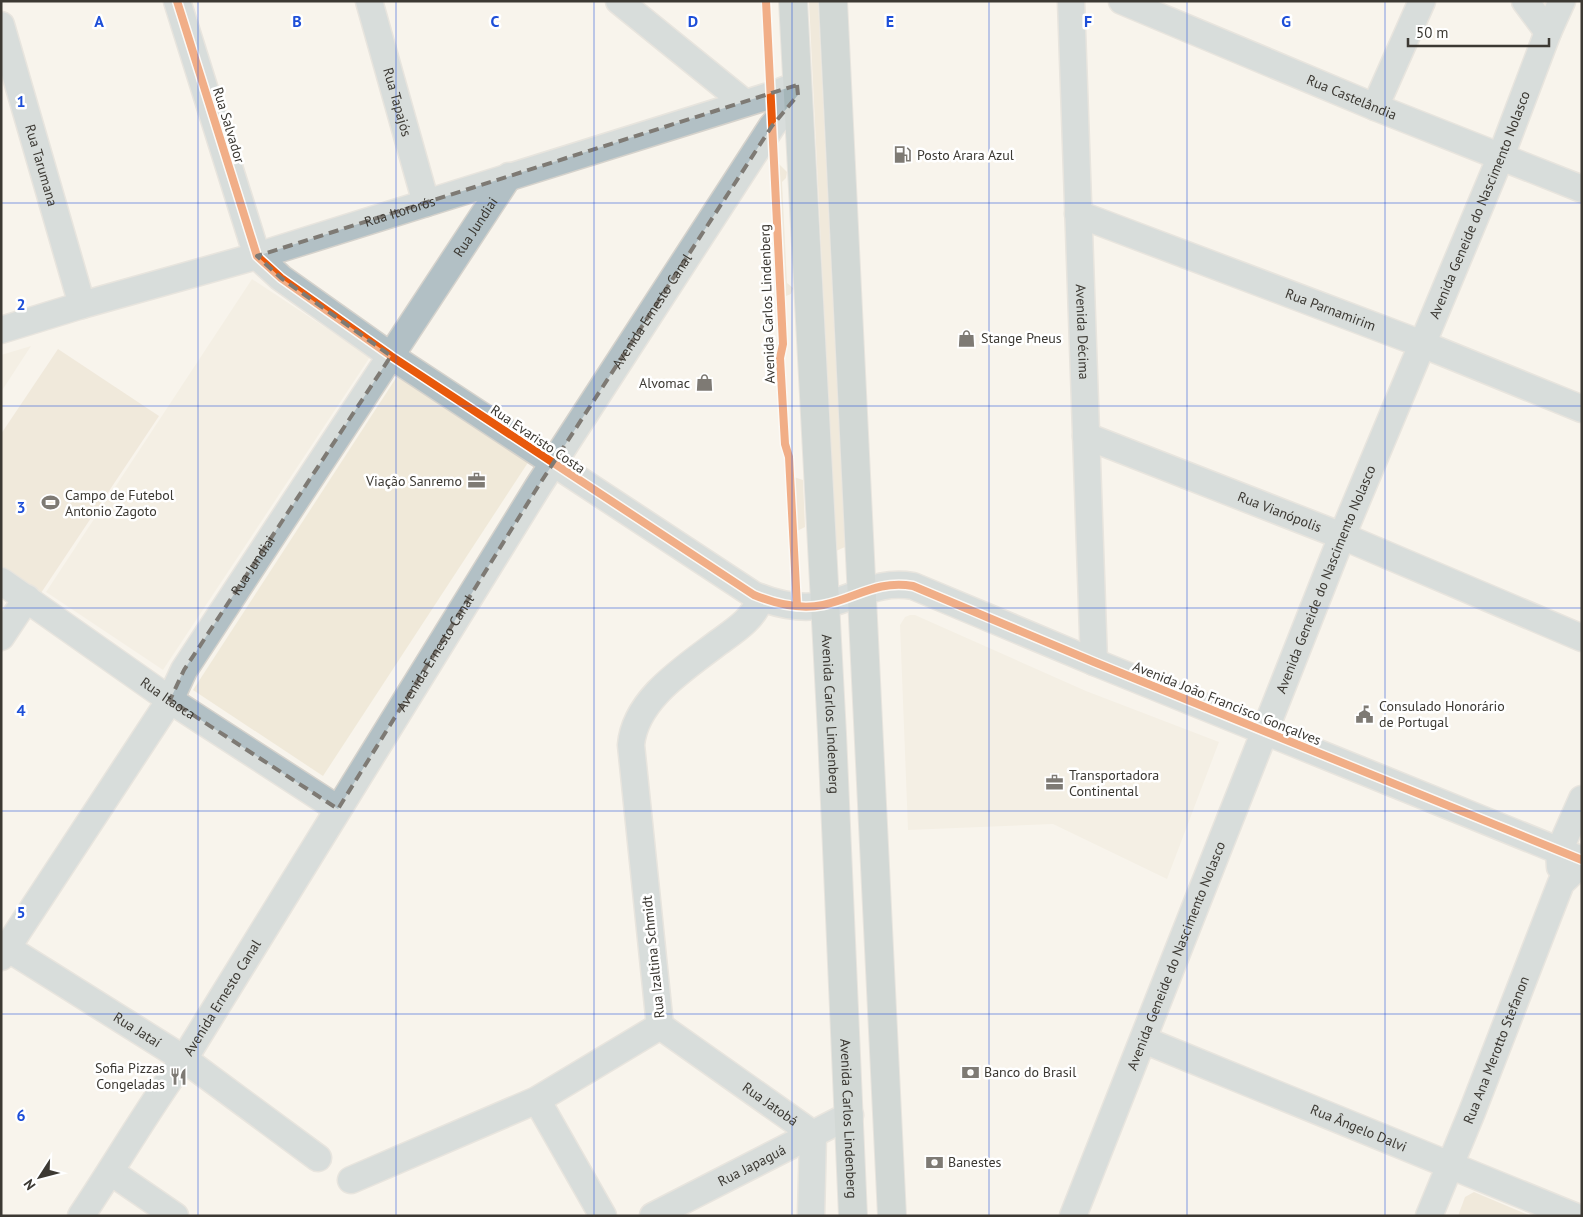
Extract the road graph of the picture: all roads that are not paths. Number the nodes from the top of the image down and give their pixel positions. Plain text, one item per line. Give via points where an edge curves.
1 (177, 1) edge
2 (369, 1) edge
3 (619, 1) edge
4 (793, 1) edge
5 (833, 1) edge
6 (1071, 1) edge
7 (1122, 1) edge
8 (1422, 1) edge
9 (1525, 1) edge
10 (1562, 1) edge
11 (1, 25) edge
12 (1548, 32) junction
13 (797, 90) junction
14 (745, 103) junction
15 (1375, 107) junction
16 (1501, 156) junction
17 (509, 176) junction
18 (1582, 189) edge
19 (426, 203) junction
20 (1078, 214) junction
21 (257, 256) junction
22 (82, 305) junction
23 (1, 330) edge
24 (1422, 344) junction
25 (391, 356) junction
26 (1582, 409) edge
27 (1086, 436) junction
28 (552, 464) junction
29 (1342, 536) junction
30 (1, 581) edge
31 (861, 591) junction
32 (27, 598) junction
33 (761, 598) junction
34 (823, 605) junction
35 (1, 637) edge
36 (1582, 638) edge
37 (1094, 662) junction
38 (170, 700) junction
39 (1265, 732) junction
40 (1582, 799) edge
41 (338, 809) junction
42 (1574, 858) edge
43 (3, 950) edge
44 (660, 1026) junction
45 (1144, 1040) junction
46 (184, 1059) junction
47 (537, 1100) junction
48 (850, 1115) junction
49 (813, 1134) junction
50 (318, 1158) dead end
51 (1450, 1165) junction
52 (111, 1172) junction
53 (351, 1180) dead end
54 (81, 1216) edge
55 (175, 1216) edge
56 (603, 1216) edge
57 (653, 1216) edge
58 (811, 1216) edge
59 (853, 1216) edge
60 (892, 1216) edge
61 (1073, 1216) edge
62 (1429, 1216) edge
63 (1574, 1216) edge

1 - 21 street, Rua Salvador
2 - 19 street, Rua Tapajós
3 - 14 street
4 - 13 main road, Avenida Carlos Lindenberg
5 - 31 main road
6 - 20 street, Avenida Décima
7 - 15 street, Rua Castelândia
8 - 15 street
9 - 12 street
10 - 12 street, Avenida Geneide do Nascimento Nolasco
11 - 22 street, Rua Tarumana
12 - 16 street, Avenida Geneide do Nascimento Nolasco
13 - 14 street, Rua Itororós
13 - 28 street, Avenida Ernesto Canal
13 - 34 main road, Avenida Carlos Lindenberg
14 - 17 street, Rua Itororós
15 - 16 street, Rua Castelândia
16 - 18 street, Rua Castelândia
16 - 24 street, Avenida Geneide do Nascimento Nolasco
17 - 19 street, Rua Itororós
17 - 25 street, Rua Jundiai
19 - 21 street, Rua Itororós
20 - 24 street, Rua Parnamirim
20 - 27 street, Avenida Décima
21 - 22 street, Rua Itororós
21 - 25 street, Rua Evaristo Costa via 281,278
22 - 23 street, Rua Itororós
24 - 26 street, Rua Parnamirim
24 - 29 street, Avenida Geneide do Nascimento Nolasco
25 - 28 street, Rua Evaristo Costa
25 - 38 street, Rua Jundiai via 184,670
27 - 29 street, Rua Vianópolis
27 - 37 street, Avenida Décima
28 - 33 street, Rua Evaristo Costa
28 - 41 street, Avenida Ernesto Canal
29 - 36 street, Rua Vianópolis
29 - 39 street, Avenida Geneide do Nascimento Nolasco
30 - 32 street, Rua Itaoca
31 - 34 street
31 - 37 street, Avenida João Francisco Gonçalves via 888,584 914,586
31 - 60 main road
32 - 35 street
32 - 38 street, Rua Itaoca
33 - 34 street, Rua Evaristo Costa via 781,605
33 - 44 street, Rua Izaltina Schmidt via 748,620 688,666 645,707 632,734
34 - 48 main road, Avenida Carlos Lindenberg
37 - 39 street, Avenida João Francisco Gonçalves
38 - 41 street, Rua Itaoca
38 - 43 street, Rua Jundiai
39 - 42 street, Avenida João Francisco Gonçalves
39 - 45 street, Avenida Geneide do Nascimento Nolasco
40 - 42 street, Rua Ana Merotto Stefanon
41 - 46 street, Avenida Ernesto Canal
42 - 51 street, Rua Ana Merotto Stefanon via 1561,883
43 - 46 street, Rua Jataí
44 - 47 street, Rua Izaltina Schmidt
44 - 49 street, Rua Jatobá
45 - 51 street, Rua Ângelo Dalvi
45 - 61 street, Avenida Geneide do Nascimento Nolasco
46 - 50 street, Rua Jataí
46 - 52 street, Avenida Ernesto Canal via 151,1104
47 - 53 street, Rua Izaltina Schmidt
47 - 56 street
48 - 49 street, Rua Japaguá
48 - 59 main road, Avenida Carlos Lindenberg
49 - 57 street, Rua Japaguá
49 - 58 street
51 - 62 street, Rua Ana Merotto Stefanon
51 - 63 street, Rua Ângelo Dalvi
52 - 54 street, Avenida Ernesto Canal
52 - 55 street

